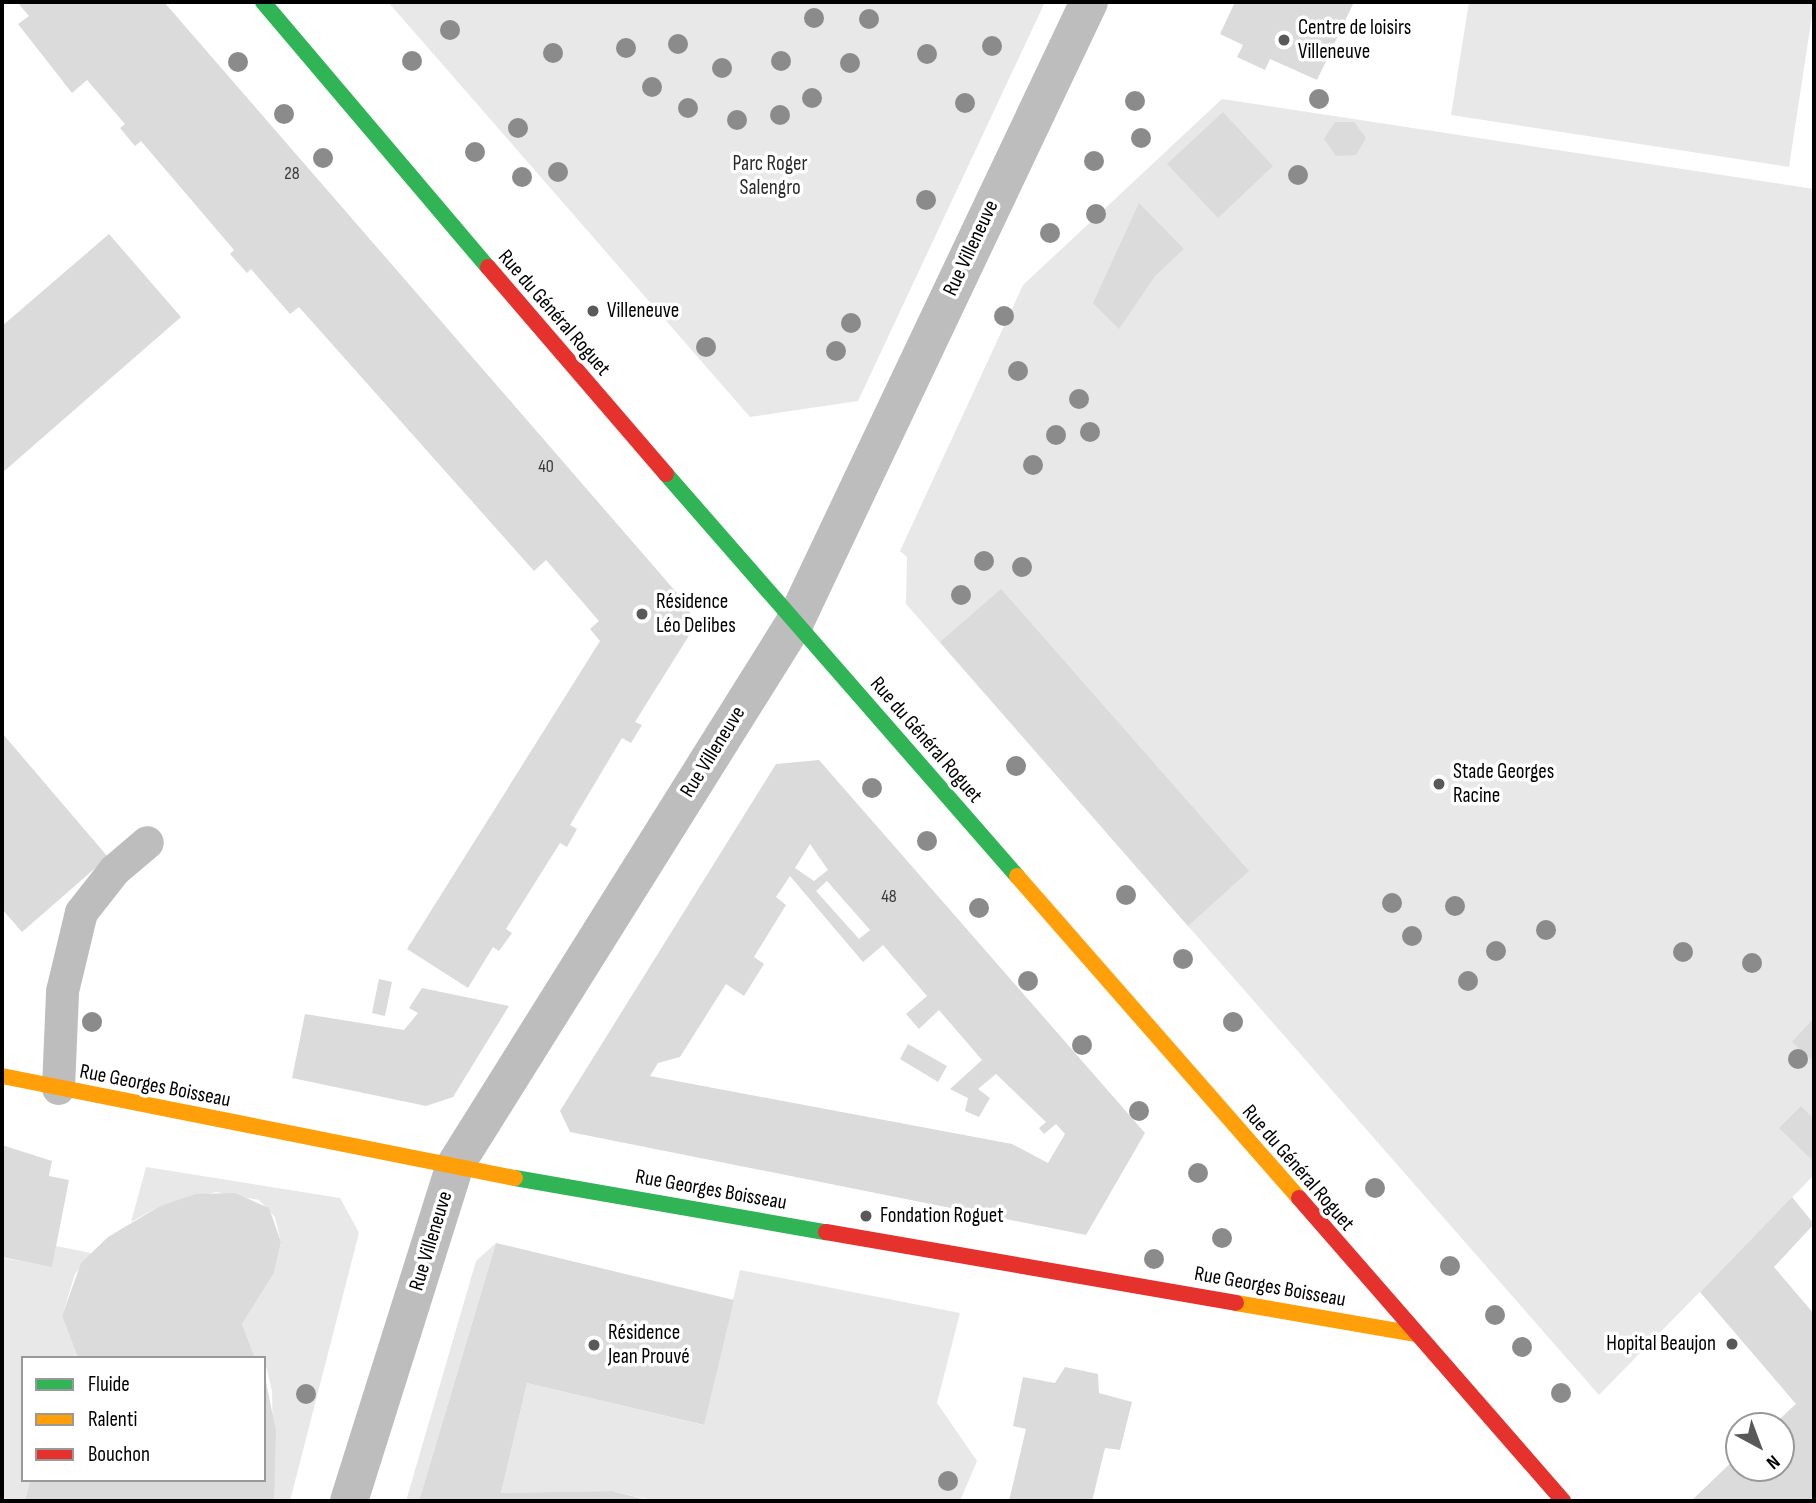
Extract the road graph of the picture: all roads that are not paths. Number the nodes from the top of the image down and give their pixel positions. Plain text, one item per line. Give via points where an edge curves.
1 (263, 2) edge
2 (1089, 2) edge
3 (795, 622) junction
4 (147, 842) dead end
5 (2, 1076) edge
6 (58, 1088) junction
7 (454, 1167) junction
8 (1416, 1334) junction
9 (349, 1501) edge
10 (1563, 1501) edge

1 - 3 main road, Rue du Général Roguet
2 - 3 street, Rue Villeneuve
3 - 7 street, Rue Villeneuve
3 - 8 main road, Rue du Général Roguet
4 - 6 lane via 114,870 81,912 62,991
5 - 6 main road, Rue Georges Boisseau
6 - 7 main road, Rue Georges Boisseau
7 - 8 main road, Rue Georges Boisseau
7 - 9 street, Rue Villeneuve
8 - 10 main road, Rue du Général Roguet

